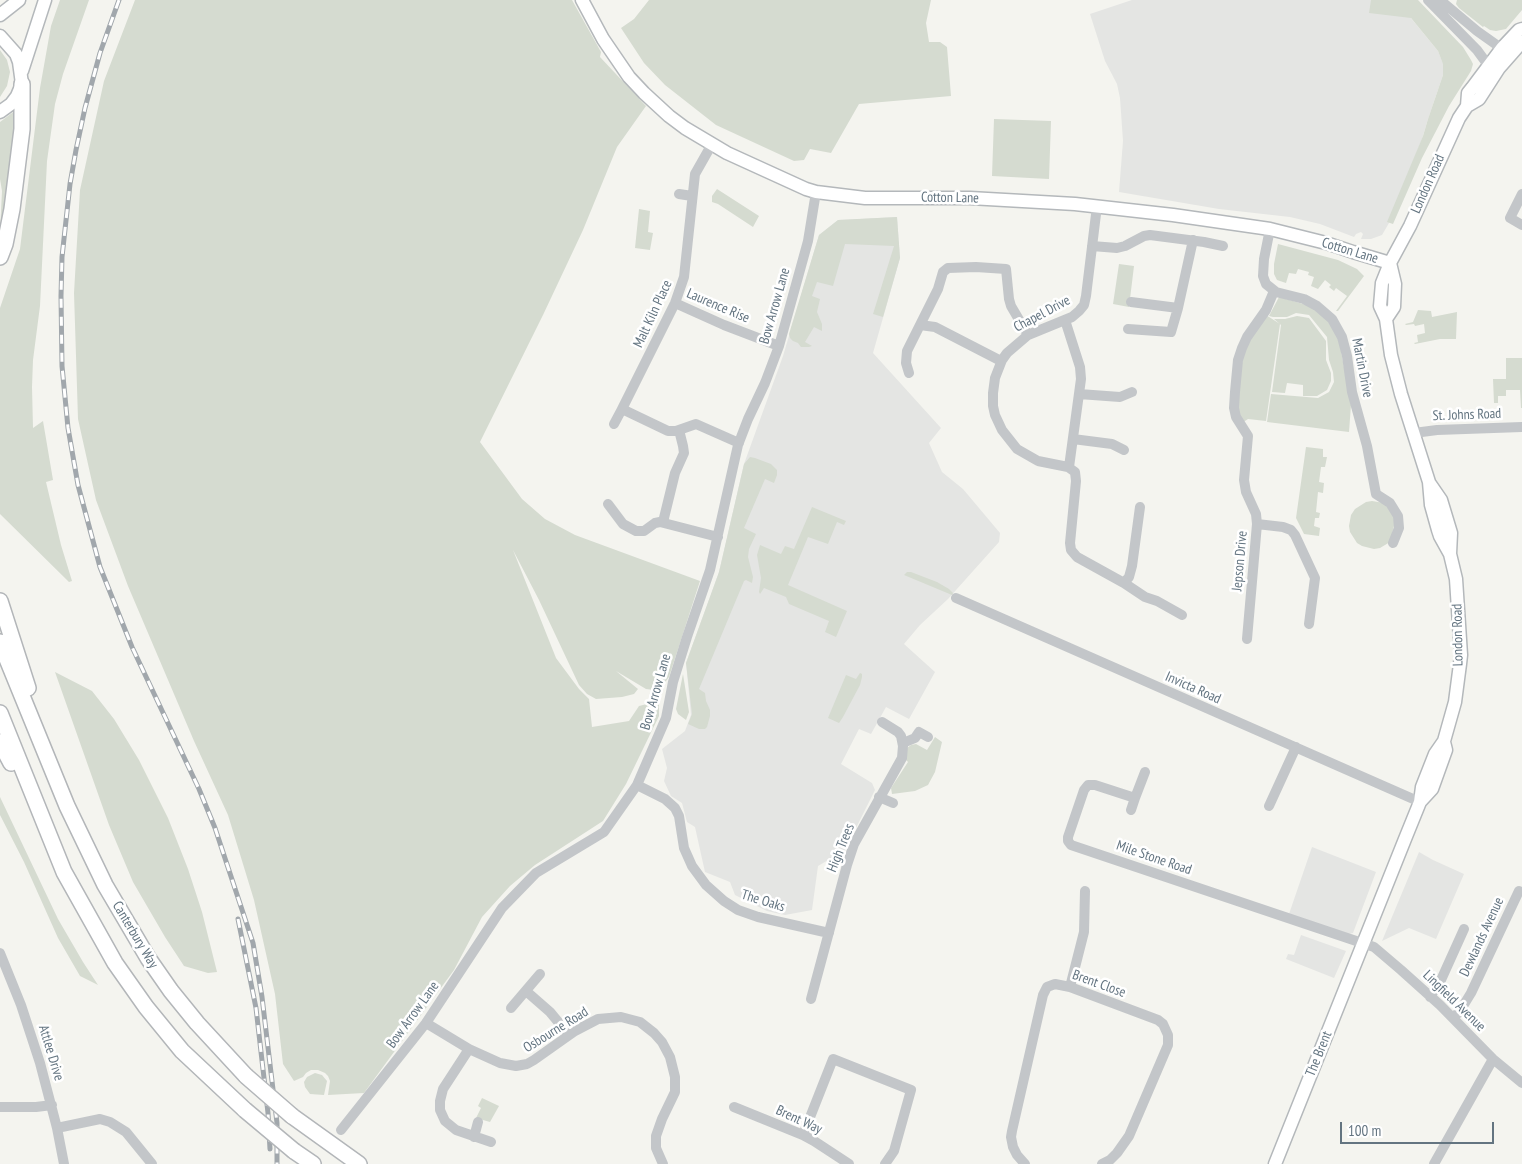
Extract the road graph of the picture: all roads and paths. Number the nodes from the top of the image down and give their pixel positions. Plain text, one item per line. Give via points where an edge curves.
1 (19, 0) edge
2 (45, 0) edge
3 (582, 0) edge
4 (1428, 0) edge
5 (1440, 0) edge
6 (0, 15) edge
7 (1522, 29) edge
8 (0, 36) edge
9 (1522, 42) edge
10 (1506, 52) junction
11 (1494, 66) junction
12 (21, 79) junction
13 (0, 112) edge
14 (712, 144) junction
15 (816, 192) junction
16 (679, 194) dead end
17 (1522, 194) edge
18 (692, 196) junction
19 (1097, 206) junction
20 (1522, 225) edge
21 (1270, 229) junction
22 (1193, 240) junction
23 (1092, 246) junction
24 (1223, 246) dead end
25 (0, 257) edge
26 (1390, 263) junction
27 (1274, 291) junction
28 (1131, 302) dead end
29 (675, 303) junction
30 (1178, 308) junction
31 (1065, 320) junction
32 (920, 325) junction
33 (1128, 329) dead end
34 (1028, 335) junction
35 (779, 346) junction
36 (1001, 361) junction
37 (909, 373) dead end
38 (1132, 392) dead end
39 (1079, 394) junction
40 (622, 408) junction
41 (614, 424) dead end
42 (1522, 427) edge
43 (679, 430) junction
44 (1414, 433) junction
45 (1074, 439) junction
46 (739, 444) junction
47 (1124, 450) dead end
48 (1069, 467) junction
49 (608, 504) dead end
50 (1140, 507) dead end
51 (663, 522) junction
52 (1257, 524) junction
53 (718, 537) junction
54 (1393, 543) dead end
55 (1124, 584) junction
56 (956, 598) dead end
57 (0, 601) edge
58 (1182, 615) dead end
59 (1309, 624) dead end
60 (1247, 639) dead end
61 (0, 642) edge
62 (0, 713) edge
63 (882, 722) dead end
64 (928, 737) dead end
65 (0, 742) edge
66 (903, 743) junction
67 (1296, 747) junction
68 (1145, 772) dead end
69 (637, 785) junction
70 (879, 797) junction
71 (1135, 798) junction
72 (1420, 802) junction
73 (893, 804) dead end
74 (67, 806) junction
75 (1269, 806) dead end
76 (1131, 810) dead end
77 (64, 872) junction
78 (1085, 891) dead end
79 (1519, 891) dead end
80 (1097, 903) dead end
81 (1085, 904) junction
82 (1464, 929) dead end
83 (829, 933) junction
84 (1364, 943) junction
85 (0, 953) edge
86 (540, 974) dead end
87 (1070, 987) junction
88 (526, 991) junction
89 (1430, 997) junction
90 (811, 999) dead end
91 (511, 1008) dead end
92 (1453, 1018) junction
93 (426, 1023) junction
94 (568, 1035) junction
95 (470, 1049) junction
96 (1494, 1059) junction
97 (1522, 1083) edge
98 (52, 1105) junction
99 (0, 1107) edge
100 (734, 1107) dead end
101 (478, 1122) dead end
102 (57, 1128) junction
103 (341, 1130) dead end
104 (802, 1136) junction
105 (474, 1138) junction
106 (488, 1142) dead end
107 (64, 1164) edge
108 (152, 1164) edge
109 (313, 1164) edge
110 (359, 1164) edge
111 (663, 1164) edge
112 (849, 1164) edge
113 (885, 1164) edge
114 (1025, 1164) edge
115 (1102, 1164) edge
116 (1275, 1164) edge
117 (1434, 1164) edge

1 - 6 main road
2 - 12 main road
3 - 14 main road, Cotton Lane via 632,80 676,122
4 - 11 street
5 - 10 street
7 - 10 main road, London Road
8 - 12 main road via 16,54
9 - 10 main road, London Road
10 - 11 main road, London Road
11 - 26 main road, London Road via 1479,99 1468,106 1459,118
12 - 13 main road via 17,96
12 - 25 highway via 22,129 16,182
14 - 15 main road, Cotton Lane
14 - 18 street, Malt Kiln Place via 694,177
15 - 19 main road, Cotton Lane via 865,198 970,198
15 - 35 street, Bow Arrow Lane via 808,241
16 - 18 street
17 - 20 street via 1510,218
18 - 29 street, Malt Kiln Place via 684,277
19 - 21 main road, Cotton Lane
19 - 23 street, Chapel Drive
21 - 26 main road, Cotton Lane
21 - 27 street via 1263,276
22 - 23 street via 1149,235 1119,248
22 - 24 street
22 - 30 street
23 - 31 street, Chapel Drive via 1085,303
26 - 44 main road, London Road via 1395,284 1394,307 1386,320 1391,355
27 - 52 street, Jepson Drive via 1242,348 1234,405 1237,419 1248,436 1244,480
27 - 54 street, Martin Drive via 1315,305 1328,314 1340,331 1376,494 1390,503 1398,516 1399,528
28 - 30 street
29 - 35 street, Laurence Rise
29 - 40 street, Malt Kiln Place
30 - 33 street via 1171,332
31 - 34 street, Chapel Drive
31 - 39 street via 1081,372
32 - 34 street via 943,272 948,268 1002,268 1007,271 1008,299
32 - 36 street via 935,327
32 - 37 street via 906,351
34 - 36 street, Chapel Drive
35 - 46 street, Bow Arrow Lane
36 - 48 street, Chapel Drive via 993,398 995,415 1004,434 1029,457
38 - 39 street via 1120,397
39 - 45 street
40 - 41 street, Malt Kiln Place
40 - 43 street via 667,430
42 - 44 street, St. Johns Road
43 - 46 street via 697,424
43 - 51 street via 684,451
44 - 72 main road, London Road via 1429,482 1431,505 1456,579 1461,655 1455,702 1444,741 1446,750 1432,789
45 - 47 street via 1112,444
45 - 48 street
46 - 53 street, Bow Arrow Lane
48 - 55 street via 1076,477 1071,550 1076,557
49 - 51 street via 623,524 636,531 644,531 655,523
50 - 55 street via 1132,566
51 - 53 street
52 - 59 street via 1283,527 1295,535 1315,578
52 - 60 street, Jepson Drive
53 - 69 street, Bow Arrow Lane via 673,682 666,718
55 - 58 street
56 - 67 street, Invicta Road
57 - 74 highway
61 - 74 highway, Canterbury Way
62 - 77 highway
63 - 66 street via 898,732
64 - 66 street via 919,732 915,738
65 - 77 highway
66 - 70 street, High Trees via 902,758
67 - 72 street, Invicta Road
67 - 75 street
68 - 71 street
69 - 83 street, The Oaks via 676,808 684,848 692,866 724,901 758,917
69 - 93 street, Bow Arrow Lane via 604,832 536,873 502,908
70 - 73 street
70 - 83 street, High Trees via 846,865
71 - 76 street
71 - 84 street, Mile Stone Road via 1088,785 1068,841 1071,845
72 - 84 main road
74 - 110 highway, Canterbury Way, bridge via 105,885 148,958 197,1023 246,1076 292,1116
77 - 109 highway, bridge via 115,963 182,1051 245,1110
78 - 81 street
79 - 92 street, Dewlands Avenue via 1471,993
80 - 81 street
81 - 87 street via 1084,932
82 - 89 street
83 - 90 street, High Trees
84 - 89 street, Lingfield Avenue via 1374,947
84 - 116 main road, The Brent
85 - 98 street, Attlee Drive via 29,1027
86 - 88 street
87 - 114 street, Brent Close via 1055,984 1047,987 1043,995 1011,1134 1013,1147
87 - 115 street, Brent Close via 1158,1020 1168,1038 1168,1045 1129,1136 1117,1153
88 - 91 street
88 - 94 street via 547,1009
89 - 92 street, Lingfield Avenue
92 - 96 street, Lingfield Avenue
93 - 95 street, Osbourne Road
93 - 103 street, Bow Arrow Lane
94 - 95 street, Osbourne Road via 534,1060 517,1066 500,1063
94 - 111 street, Osbourne Road via 596,1020 618,1017 640,1022 660,1040 671,1061 676,1084 656,1136 656,1148
95 - 105 street via 443,1090 439,1104 448,1125
96 - 97 street, Lingfield Avenue
96 - 117 street
98 - 99 street
98 - 102 street, Attlee Drive
100 - 104 street, Brent Way
101 - 105 street
102 - 107 street, Attlee Drive
102 - 108 street via 100,1119 110,1122 126,1132
104 - 112 street, Brent Way
104 - 113 street via 833,1059 911,1090 894,1151
105 - 106 street

